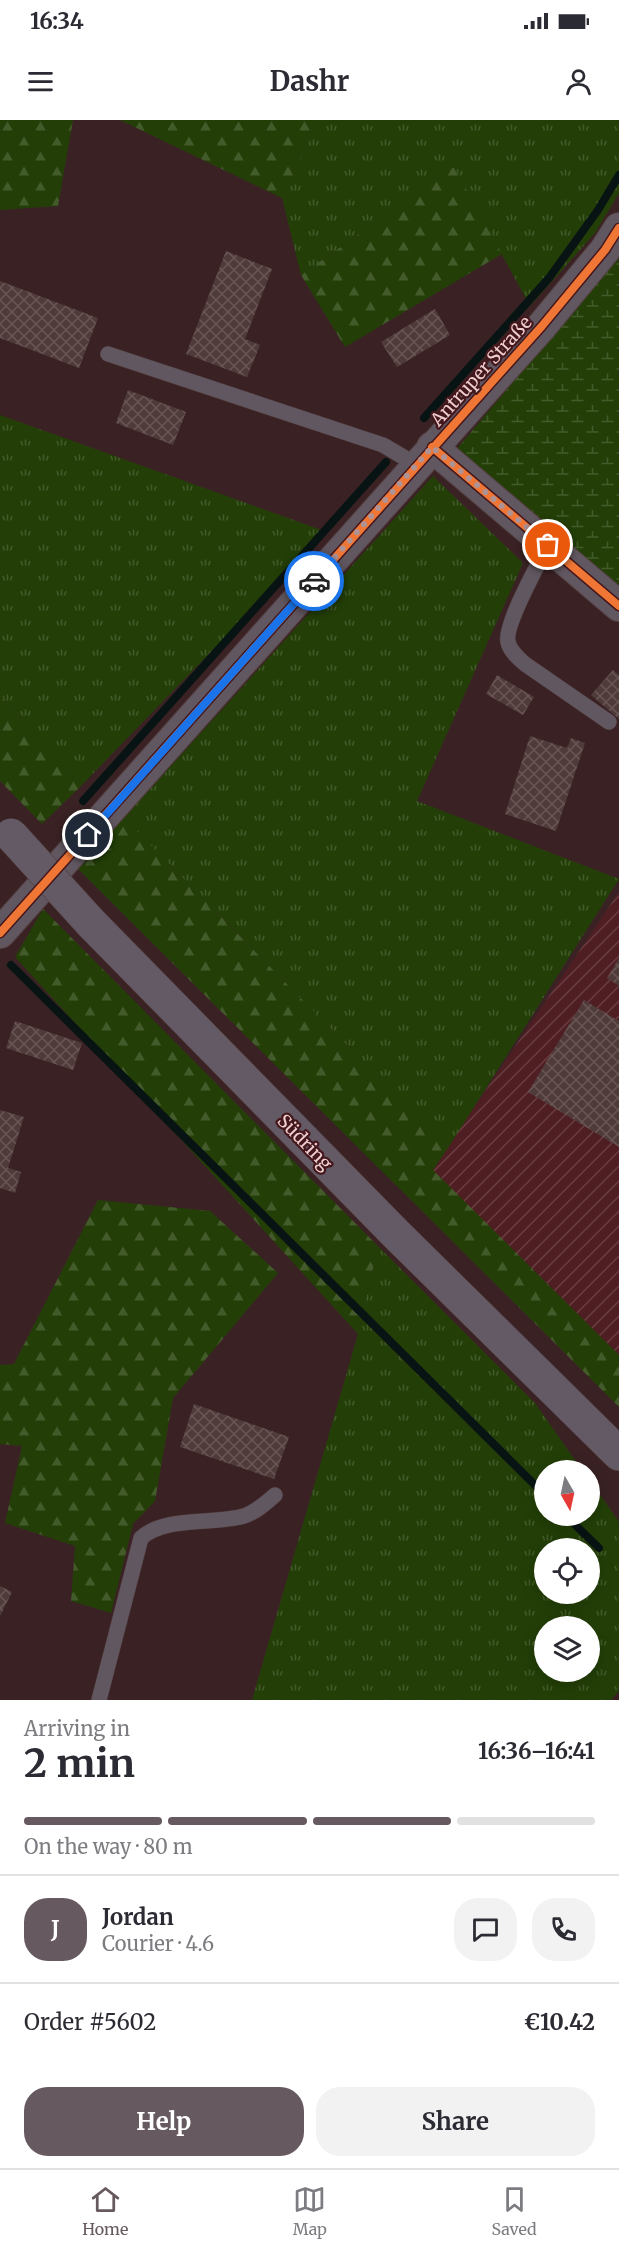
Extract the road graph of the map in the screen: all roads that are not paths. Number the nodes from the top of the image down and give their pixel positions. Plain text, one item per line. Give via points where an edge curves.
1 (619, 228) edge
2 (108, 354) dead end
3 (425, 456) junction
4 (548, 545) junction
5 (619, 606) edge
6 (609, 722) dead end
7 (5, 829) edge
8 (0, 933) edge
9 (619, 1454) edge
10 (275, 1496) dead end
11 (99, 1700) edge

1 - 3 street, Antruper Straße via 542,326
2 - 3 lane
3 - 4 street
3 - 8 street, Antruper Straße
4 - 5 street
4 - 6 lane via 512,620 507,640 525,664
7 - 9 main road, Südring, bridge via 91,923 396,1234
10 - 11 lane via 245,1515 166,1526 150,1530 141,1538

